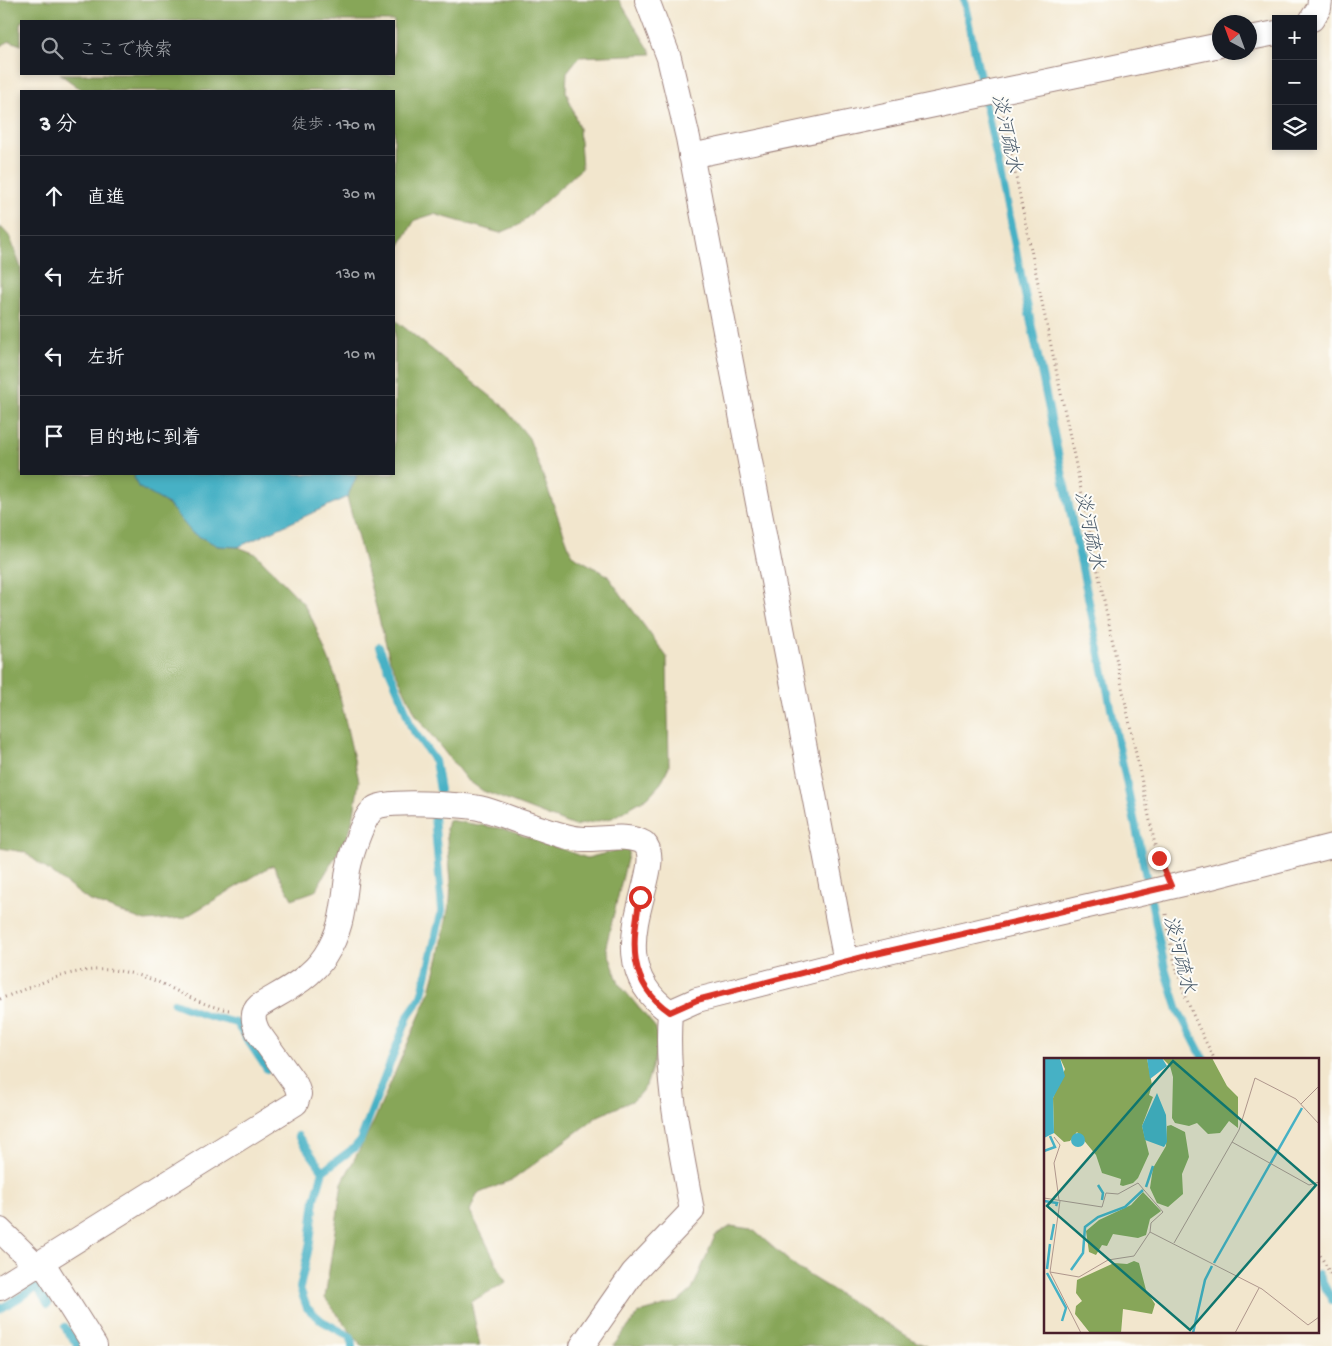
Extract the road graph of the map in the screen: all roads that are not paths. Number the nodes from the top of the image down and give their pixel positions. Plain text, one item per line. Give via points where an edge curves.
1 (647, 0) edge
2 (1320, 0) edge
3 (1314, 15) edge
4 (1272, 34) edge
5 (1257, 37) edge
6 (1212, 47) edge
7 (691, 156) junction
8 (1332, 846) edge
9 (846, 962) junction
10 (670, 1012) junction
11 (0, 1230) edge
12 (39, 1264) junction
13 (0, 1288) edge
14 (95, 1346) edge
15 (582, 1346) edge

1 - 7 street via 669,58
2 - 3 street
4 - 5 street
6 - 7 street
7 - 9 street
8 - 9 street
9 - 10 street via 697,1000
10 - 12 street via 646,990 635,959 638,912 651,854 644,843 628,838 584,840 462,805 390,802 374,808 364,824 349,867 342,923 325,957 303,981 254,1012 258,1032 296,1085 299,1094 296,1103
10 - 15 street via 669,1079 692,1211 633,1273
11 - 12 street
12 - 13 street
12 - 14 street

